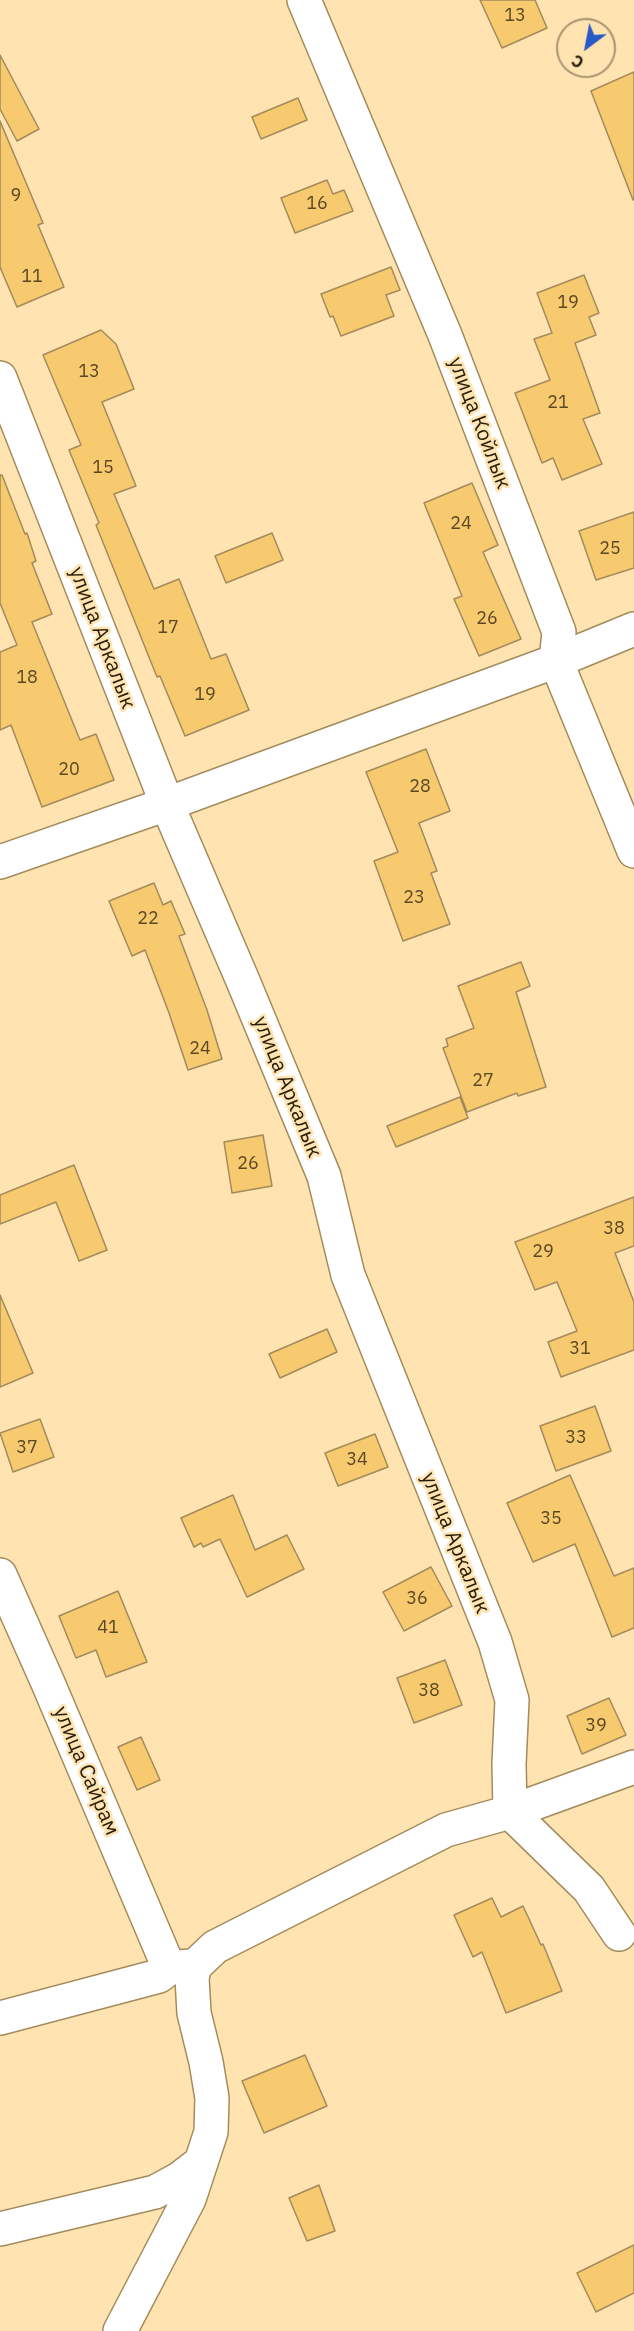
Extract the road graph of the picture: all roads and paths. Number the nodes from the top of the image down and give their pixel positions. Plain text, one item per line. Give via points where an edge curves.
1 (304, 0) edge
2 (0, 378) edge
3 (634, 628) edge
4 (556, 660) junction
5 (167, 804) junction
6 (634, 851) edge
7 (0, 862) edge
8 (0, 1575) edge
9 (634, 1767) edge
10 (510, 1812) junction
11 (619, 1934) dead end
12 (182, 1967) junction
13 (0, 2018) edge
14 (200, 2163) junction
15 (0, 2229) edge
16 (120, 2331) edge

1 - 4 street, улица Койлык via 445,335 559,632
2 - 5 street, улица Аркалык
3 - 4 street
4 - 5 street
4 - 6 street, улица Койлык
5 - 7 street
5 - 10 street, улица Аркалык via 324,1176 348,1275 495,1642 512,1700
8 - 12 street, улица Сайрам
9 - 10 street
10 - 11 street via 589,1889
10 - 12 street via 446,1830
12 - 13 street
12 - 14 street via 192,1978 194,2013 212,2098 211,2132
14 - 15 street via 154,2192
14 - 16 street via 189,2199

